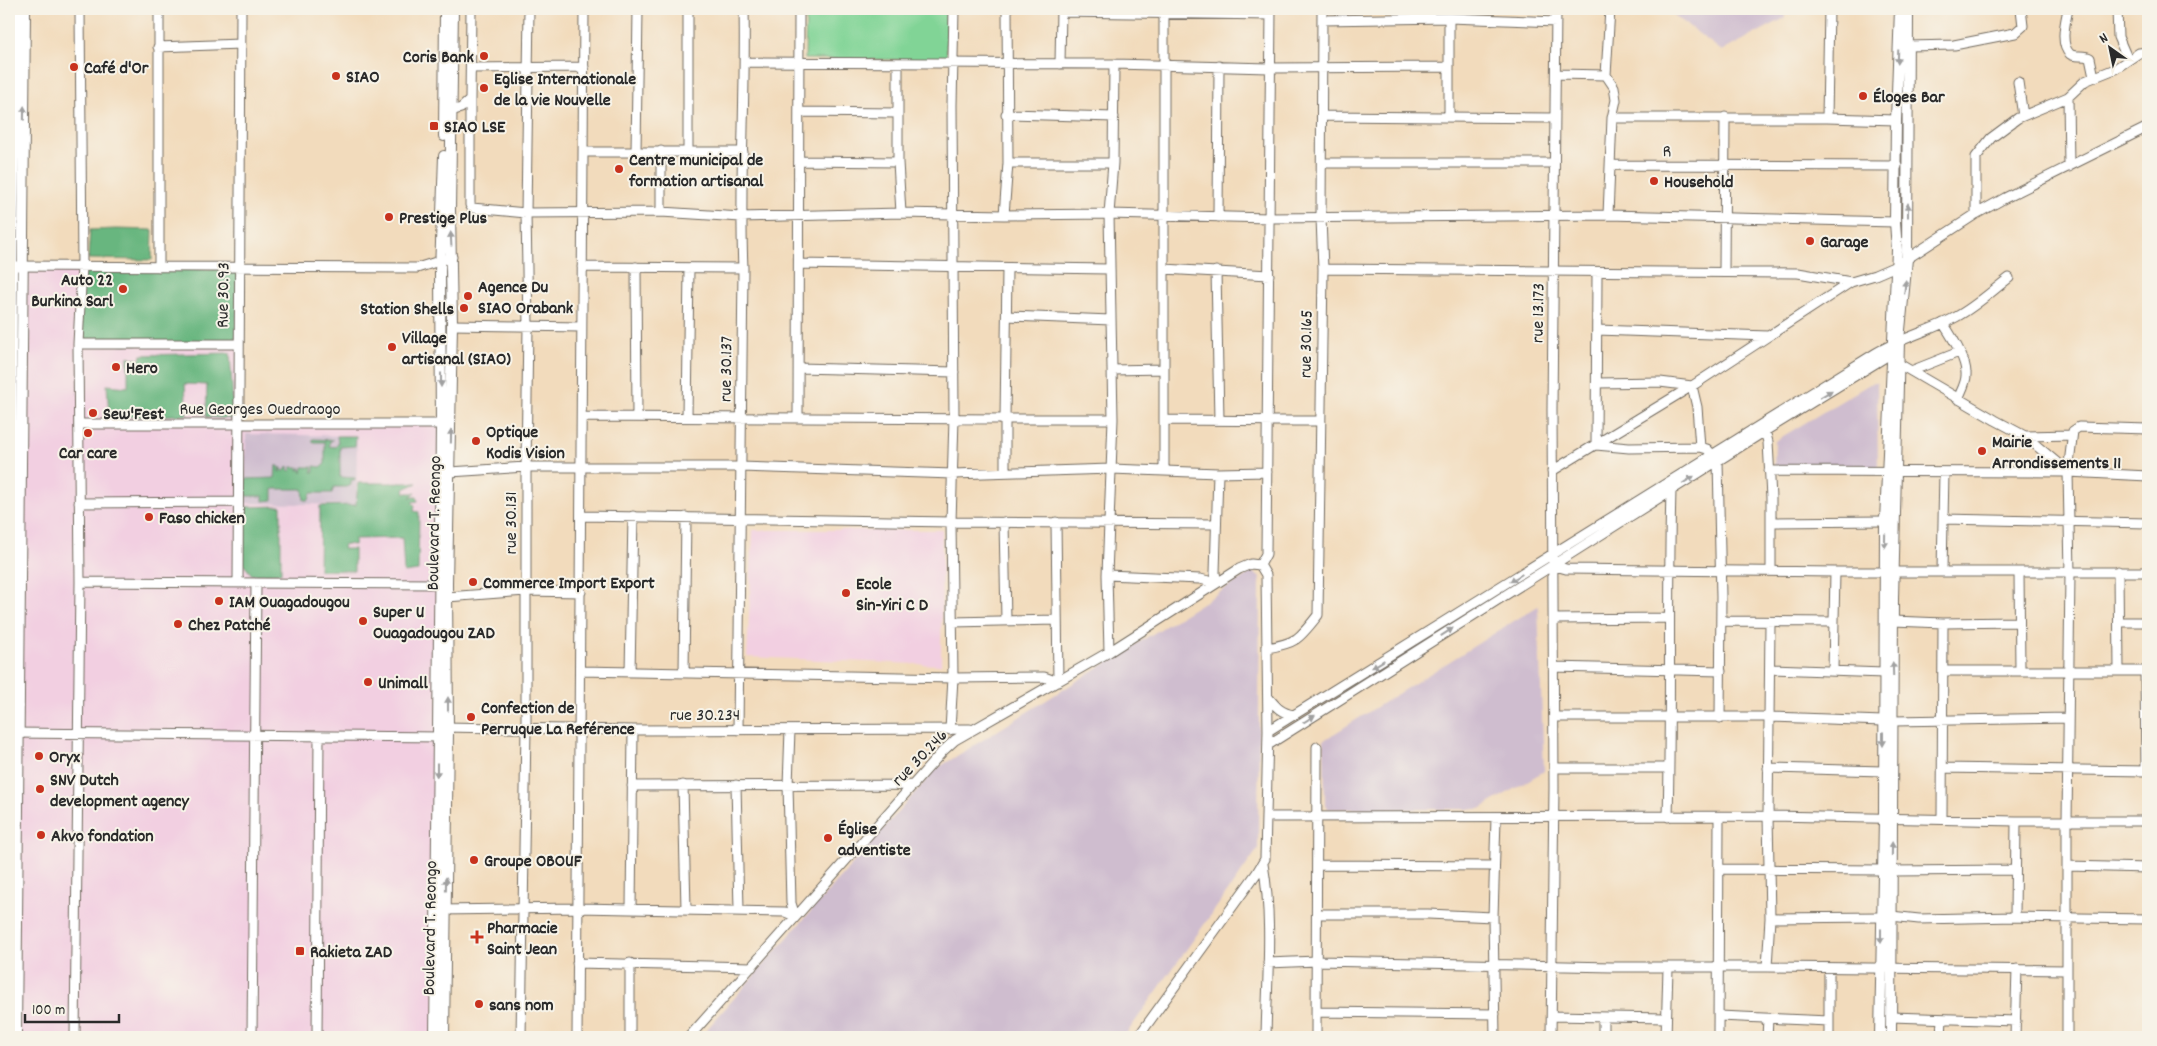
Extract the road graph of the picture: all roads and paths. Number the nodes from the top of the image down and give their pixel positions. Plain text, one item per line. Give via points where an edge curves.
1 (16, 9) edge
2 (25, 9) edge
3 (80, 9) edge
4 (159, 9) edge
5 (241, 9) edge
6 (445, 9) edge
7 (452, 9) edge
8 (471, 9) edge
9 (529, 9) edge
10 (584, 9) edge
11 (638, 9) edge
12 (688, 9) edge
13 (744, 9) edge
14 (799, 9) edge
15 (954, 9) edge
16 (1007, 9) edge
17 (1322, 9) edge
18 (1556, 9) edge
19 (1610, 9) edge
20 (1829, 9) edge
21 (1900, 9) edge
22 (1908, 9) edge
23 (2021, 9) edge
24 (2068, 9) edge
25 (2117, 9) edge
26 (1061, 11) edge
27 (1112, 11) edge
28 (1164, 12) edge
29 (1271, 12) edge
30 (1450, 18) junction
31 (1322, 20) junction
32 (1556, 22) junction
33 (241, 44) junction
34 (1908, 46) junction
35 (158, 47) junction
36 (2148, 52) edge
37 (2128, 60) junction
38 (746, 62) junction
39 (799, 64) junction
40 (898, 64) junction
41 (954, 64) junction
42 (1007, 64) junction
43 (1060, 64) junction
44 (1114, 64) junction
45 (529, 66) junction
46 (1165, 66) junction
47 (1220, 66) junction
48 (584, 67) junction
49 (1322, 67) junction
50 (1449, 67) junction
51 (471, 68) junction
52 (1269, 68) junction
53 (1556, 74) junction
54 (1606, 74) junction
55 (2094, 77) junction
56 (2018, 82) dead end
57 (2068, 97) junction
58 (470, 100) junction
59 (452, 111) junction
60 (799, 112) junction
61 (898, 113) junction
62 (1006, 114) junction
63 (1322, 116) junction
64 (2023, 116) junction
65 (1114, 117) junction
66 (1449, 117) junction
67 (1725, 117) junction
68 (1555, 118) junction
69 (1612, 118) junction
70 (1827, 118) junction
71 (1896, 120) junction
72 (2148, 127) edge
73 (688, 150) junction
74 (661, 151) junction
75 (583, 152) junction
76 (636, 152) junction
77 (743, 152) junction
78 (799, 160) junction
79 (898, 162) junction
80 (1008, 163) junction
81 (1113, 163) junction
82 (1322, 163) junction
83 (1554, 163) junction
84 (1610, 165) junction
85 (1897, 166) junction
86 (1723, 167) junction
87 (2069, 167) junction
88 (11, 171) edge
89 (584, 212) junction
90 (661, 212) junction
91 (526, 213) junction
92 (901, 213) junction
93 (953, 214) junction
94 (1109, 214) junction
95 (1976, 214) junction
96 (1004, 215) junction
97 (1164, 215) junction
98 (1608, 215) junction
99 (798, 216) junction
100 (1218, 216) junction
101 (1554, 216) junction
102 (741, 217) junction
103 (1269, 218) junction
104 (1321, 218) junction
105 (1724, 219) junction
106 (1895, 222) junction
107 (452, 257) junction
108 (1907, 259) junction
109 (441, 261) junction
110 (799, 264) junction
111 (17, 266) junction
112 (82, 266) junction
113 (159, 266) junction
114 (1896, 266) junction
115 (239, 267) junction
116 (582, 267) junction
117 (636, 267) junction
118 (689, 268) junction
119 (743, 268) junction
120 (954, 268) junction
121 (1007, 269) junction
122 (1109, 269) junction
123 (1164, 269) junction
124 (1323, 269) junction
125 (1216, 272) junction
126 (1554, 272) junction
127 (1724, 272) junction
128 (1597, 273) junction
129 (1268, 275) junction
130 (2009, 278) dead end
131 (1852, 282) junction
132 (1007, 316) junction
133 (1111, 320) junction
134 (1943, 323) junction
135 (452, 325) junction
136 (528, 326) junction
137 (581, 327) junction
138 (1597, 330) junction
139 (1769, 336) junction
140 (78, 344) junction
141 (238, 344) junction
142 (1896, 346) junction
143 (1959, 352) junction
144 (11, 359) edge
145 (1899, 364) junction
146 (799, 368) junction
147 (1163, 369) junction
148 (1112, 370) junction
149 (1911, 371) junction
150 (954, 372) junction
151 (1598, 383) junction
152 (1692, 386) junction
153 (1958, 399) junction
154 (637, 416) junction
155 (582, 417) junction
156 (687, 417) junction
157 (740, 417) junction
158 (798, 417) junction
159 (954, 418) junction
160 (1005, 419) junction
161 (1113, 419) junction
162 (1164, 420) junction
163 (1219, 420) junction
164 (1268, 421) junction
165 (1320, 421) junction
166 (80, 424) junction
167 (441, 424) junction
168 (238, 425) junction
169 (2148, 429) edge
170 (1765, 431) junction
171 (2071, 434) junction
172 (2026, 436) junction
173 (10, 438) edge
174 (1596, 445) junction
175 (1700, 447) junction
176 (1716, 458) junction
177 (526, 467) junction
178 (580, 467) junction
179 (741, 467) junction
180 (1112, 470) junction
181 (1005, 471) junction
182 (1164, 471) junction
183 (1552, 471) junction
184 (1769, 471) junction
185 (450, 472) junction
186 (1267, 472) junction
187 (1892, 472) junction
188 (1944, 472) junction
189 (2068, 472) junction
190 (1218, 473) junction
191 (953, 474) junction
192 (2148, 476) edge
193 (1671, 490) junction
194 (238, 502) junction
195 (79, 504) junction
196 (581, 516) junction
197 (633, 516) junction
198 (686, 517) junction
199 (740, 518) junction
200 (1943, 519) junction
201 (1885, 521) junction
202 (951, 522) junction
203 (1004, 522) junction
204 (1056, 522) junction
205 (1772, 522) junction
206 (2069, 523) junction
207 (2148, 523) edge
208 (1108, 524) junction
209 (1216, 524) junction
210 (9, 556) edge
211 (1552, 560) junction
212 (1260, 565) junction
213 (1669, 570) junction
214 (1720, 571) junction
215 (1889, 571) junction
216 (1942, 571) junction
217 (1771, 572) junction
218 (1835, 572) junction
219 (2118, 572) junction
220 (2148, 572) edge
221 (2019, 573) junction
222 (2070, 573) junction
223 (1107, 575) junction
224 (80, 582) junction
225 (238, 582) junction
226 (1217, 583) junction
227 (256, 584) junction
228 (438, 584) junction
229 (526, 591) junction
230 (581, 592) junction
231 (447, 596) junction
232 (1668, 618) junction
233 (1554, 619) junction
234 (1006, 620) junction
235 (1056, 620) junction
236 (1721, 621) junction
237 (1893, 621) junction
238 (952, 622) junction
239 (1833, 622) junction
240 (2019, 622) junction
241 (2119, 622) junction
242 (2148, 622) edge
243 (1770, 623) junction
244 (1943, 623) junction
245 (1267, 648) junction
246 (1109, 652) junction
247 (1553, 667) junction
248 (1669, 669) junction
249 (1771, 669) junction
250 (1833, 670) junction
251 (2020, 670) junction
252 (2069, 670) junction
253 (580, 671) junction
254 (1721, 671) junction
255 (1943, 671) junction
256 (2120, 671) junction
257 (2146, 671) edge
258 (630, 672) junction
259 (684, 672) junction
260 (739, 673) junction
261 (1884, 673) junction
262 (953, 678) junction
263 (1058, 682) junction
264 (1268, 697) junction
265 (1294, 715) junction
266 (1554, 717) junction
267 (1670, 718) junction
268 (1720, 718) junction
269 (1769, 718) junction
270 (2068, 718) junction
271 (1888, 721) junction
272 (1942, 721) junction
273 (526, 728) junction
274 (580, 728) junction
275 (973, 729) junction
276 (632, 730) junction
277 (738, 730) junction
278 (790, 730) junction
279 (950, 730) junction
280 (1268, 731) junction
281 (443, 732) junction
282 (12, 733) edge
283 (78, 734) junction
284 (254, 736) junction
285 (319, 736) junction
286 (1268, 745) junction
287 (1317, 747) dead end
288 (1554, 768) junction
289 (1669, 768) junction
290 (1768, 768) junction
291 (1943, 768) junction
292 (1883, 771) junction
293 (2068, 771) junction
294 (2147, 771) edge
295 (683, 785) junction
296 (736, 785) junction
297 (788, 785) junction
298 (914, 785) junction
299 (632, 786) junction
300 (1768, 816) junction
301 (1266, 817) junction
302 (1317, 817) junction
303 (1668, 817) junction
304 (1719, 817) junction
305 (1496, 818) junction
306 (1553, 818) junction
307 (1888, 819) junction
308 (1942, 819) junction
309 (2148, 821) edge
310 (2016, 822) junction
311 (2067, 822) junction
312 (1263, 864) junction
313 (1317, 865) junction
314 (1494, 866) junction
315 (2068, 866) junction
316 (2148, 868) edge
317 (1720, 869) junction
318 (1770, 869) junction
319 (1887, 870) junction
320 (2015, 870) junction
321 (9, 900) edge
322 (579, 908) junction
323 (523, 909) junction
324 (631, 909) junction
325 (686, 909) junction
326 (441, 910) junction
327 (739, 910) junction
328 (1318, 914) junction
329 (795, 916) junction
330 (1493, 917) junction
331 (1886, 917) junction
332 (1770, 918) junction
333 (2015, 918) junction
334 (2068, 918) junction
335 (2148, 919) edge
336 (1316, 961) junction
337 (578, 963) junction
338 (630, 963) junction
339 (1268, 963) junction
340 (1494, 964) junction
341 (1552, 965) junction
342 (752, 967) junction
343 (1719, 967) junction
344 (1767, 967) junction
345 (1668, 968) junction
346 (1829, 968) junction
347 (1886, 968) junction
348 (2017, 969) junction
349 (2067, 970) junction
350 (1316, 1012) junction
351 (9, 1013) edge
352 (1495, 1014) junction
353 (1552, 1016) junction
354 (1719, 1016) junction
355 (1891, 1016) junction
356 (1603, 1017) junction
357 (1666, 1018) junction
358 (1768, 1019) junction
359 (1942, 1019) junction
360 (1829, 1021) junction
361 (2016, 1021) junction
362 (16, 1037) edge
363 (75, 1037) edge
364 (252, 1037) edge
365 (317, 1037) edge
366 (435, 1037) edge
367 (444, 1037) edge
368 (522, 1037) edge
369 (577, 1037) edge
370 (630, 1037) edge
371 (689, 1037) edge
372 (1138, 1037) edge
373 (1266, 1037) edge
374 (1316, 1037) edge
375 (1495, 1037) edge
376 (1551, 1037) edge
377 (1603, 1037) edge
378 (1666, 1037) edge
379 (1718, 1037) edge
380 (1768, 1037) edge
381 (1829, 1037) edge
382 (1880, 1037) edge
383 (1891, 1037) edge
384 (1941, 1037) edge
385 (2015, 1037) edge
386 (2067, 1037) edge

1 - 88 main road
111 -> 2 main road
3 - 112 street
4 - 35 street
5 - 33 street, Rue 30.93
6 - 109 main road, Boulevard T. Reongo
7 - 59 main road, Boulevard T. Reongo
8 - 51 street
9 - 45 street, rue 30.131
10 - 48 street
11 - 76 street
12 - 73 street
13 - 38 street, rue 30.137
14 - 39 street
15 - 41 street
16 - 42 street
17 - 31 street, rue 30.165
18 - 32 street, rue 13.173
19 - 54 street
20 - 70 street
21 -> 71 main road
22 - 34 main road
23 - 34 street via 2022,26 2015,32 1954,45
24 - 55 street via 2067,48 2070,54 2090,58
25 - 37 street via 2118,38
26 - 27 street
26 - 43 street
27 - 28 street
28 - 29 street
28 - 46 street
29 - 52 street
30 - 31 street
30 - 32 street
30 - 50 street
31 - 49 street, rue 30.165
32 - 53 street, rue 13.173
33 - 35 street
33 - 115 street, Rue 30.93
108 -> 34 main road
35 - 113 street
36 - 37 street
37 - 55 street
38 - 39 street
38 - 77 street, rue 30.137
39 - 40 street
39 - 60 street
40 - 41 street
40 - 61 street
41 - 42 street
41 - 93 street
42 - 43 street
42 - 62 street
43 - 44 street
44 - 46 street
44 - 65 street
45 - 48 street
45 - 51 street
45 - 91 street, rue 30.131
46 - 47 street
46 - 97 street
47 - 52 street
47 - 100 street
48 - 75 street
49 - 50 street
49 - 52 street
49 - 63 street, rue 30.165
50 - 66 street
51 - 58 street
52 - 103 street
53 - 54 street
53 - 68 street, rue 13.173
54 - 69 street via 1616,93
55 - 57 street
56 - 64 street
57 - 64 street
57 - 87 street
58 - 59 street
58 - 91 street via 472,208
107 -> 59 main road, Boulevard T. Reongo
60 - 61 street
60 - 78 street
61 - 79 street
62 - 65 street
62 - 80 street
63 - 66 street
63 - 82 street, rue 30.165
64 - 95 street via 1991,138 1976,157
65 - 81 street
66 - 68 street
67 - 69 street
67 - 70 street
67 - 86 street
68 - 83 street, rue 13.173
69 - 84 street
70 - 71 street
71 - 85 main road
72 - 87 street
73 - 74 street
73 - 77 street
74 - 76 street
74 - 90 street
75 - 76 street
75 - 89 street
77 - 102 street, rue 30.137
78 - 79 street
78 - 99 street
79 - 92 street
80 - 81 street
80 - 96 street
81 - 94 street
82 - 83 street
82 - 104 street, rue 30.165
83 - 101 street, rue 13.173
84 - 86 street, R
84 - 98 street
85 - 86 street, R
85 - 106 main road
86 - 105 street
87 - 95 street
88 - 111 main road
89 - 90 street
89 - 91 street
89 - 116 street
90 - 102 street
91 - 136 street, rue 30.131
92 - 93 street
92 - 99 street
93 - 96 street
93 - 120 street
94 - 96 street
94 - 97 street
94 - 122 street
95 - 108 street
97 - 100 street
97 - 123 street
98 - 101 street
98 - 105 street
99 - 102 street
99 - 110 street
100 - 103 street
101 - 104 street
101 - 126 street, rue 13.173
102 - 119 street, rue 30.137
103 - 104 street
103 - 129 street
104 - 124 street, rue 30.165
105 - 106 street
105 - 127 street
106 - 114 main road
107 - 109 street
107 - 135 main road, Boulevard T. Reongo
108 - 114 street
142 -> 108 main road
109 - 115 street via 417,268
109 -> 167 main road, Boulevard T. Reongo
110 - 120 street
110 - 146 street
111 - 112 street
111 - 144 main road
111 - 282 main road
112 - 113 street
112 - 140 street
113 - 115 street
114 - 131 street
114 - 142 main road
115 - 141 street, Rue 30.93
116 - 117 street
116 - 137 street
117 - 118 street
117 - 154 street
118 - 119 street
118 - 156 street
119 - 157 street, rue 30.137
120 - 121 street
120 - 150 street
121 - 122 street
121 - 132 street
122 - 133 street
123 - 125 street
123 - 147 street
124 - 126 street
124 - 165 street, rue 30.165
125 - 129 street
125 - 163 street
126 - 128 street
126 - 183 street, rue 13.173
127 - 128 street
127 - 131 street via 1798,273
128 - 138 street
129 - 164 street
130 - 134 street
131 - 139 street
132 - 133 street
132 - 160 street
133 - 148 street
134 - 142 street
134 - 143 street
135 - 136 street
185 -> 135 main road, Boulevard T. Reongo
136 - 137 street
136 - 177 street, rue 30.131
137 - 155 street
138 - 139 street
138 - 151 street
139 - 152 street
140 - 141 street
140 - 166 street
141 - 168 street, Rue 30.93
142 - 145 main road
170 -> 142 street
142 - 176 street
142 - 187 main road
143 - 149 street
143 - 153 street via 1967,372
144 - 173 main road
145 - 149 street
145 - 187 main road
146 - 150 street
146 - 158 street
147 - 148 street
147 - 162 street
148 - 161 street
149 - 153 street
150 - 159 street
151 - 152 street via 1660,382
151 - 174 street
152 - 174 street
152 - 175 street
153 - 172 street
154 - 155 street
154 - 156 street
155 - 178 street
156 - 157 street
157 - 158 street
157 - 179 street, rue 30.137
158 - 159 street
159 - 160 street
159 - 191 street
160 - 161 street
160 - 181 street
161 - 180 street
162 - 163 street
162 - 182 street
163 - 164 street
164 - 165 street
164 - 186 street
165 - 245 street, rue 30.165 via 1318,615 1301,636 1288,644
166 - 168 street, Rue Georges Ouedraogo
166 - 195 street
167 - 168 street, Rue Georges Ouedraogo
167 - 228 main road, Boulevard T. Reongo
168 - 194 street, Rue 30.93
169 - 171 street via 2079,427
170 - 176 street
170 - 184 street
171 - 172 street
171 - 189 street
172 - 189 street
173 - 210 main road
174 - 175 street
174 - 183 street
175 - 176 street
193 -> 176 street
176 - 211 street
176 - 214 street
177 - 178 street
177 - 185 street
177 - 229 street, rue 30.131
178 - 179 street
178 - 196 street
179 - 191 street
179 - 199 street, rue 30.137
180 - 181 street
180 - 182 street
180 - 208 street
181 - 191 street
182 - 190 street
183 - 211 street, rue 13.173
184 - 187 street
184 - 205 street
185 - 231 main road, Boulevard T. Reongo
186 - 190 street
186 - 212 street via 1266,554
187 - 188 street
187 - 201 main road
187 - 215 main road
188 - 189 street
188 - 200 street
189 - 192 street
189 - 206 street
190 - 209 street
191 - 202 street
193 - 211 street
193 - 213 street
194 - 195 street
194 - 225 street, Rue 30.93
195 - 224 street
196 - 197 street
196 - 230 street
197 - 198 street
197 - 258 street
198 - 199 street
198 - 259 street
199 - 202 street
199 - 260 street, rue 30.137
200 - 206 street
200 - 216 street
201 - 205 street
201 -> 215 main road
202 - 203 street
202 - 238 street
203 - 204 street
203 - 234 street
204 - 208 street
204 - 235 street
205 - 217 street
206 - 207 street
206 - 222 street
208 - 209 street
208 - 223 street
209 - 226 street
210 - 282 main road
211 - 213 street via 1566,569
211 - 233 street, rue 13.173
211 -> 265 street
286 -> 211 street
212 - 226 street, rue 30.246 via 1246,565
212 - 245 street via 1266,575
213 - 214 street
213 - 232 street
214 - 217 street
214 - 236 street
215 - 216 street
215 - 218 street
215 - 237 main road
215 - 261 main road
216 - 221 street
217 - 218 street
218 - 239 street
219 - 220 street
219 - 222 street
219 - 241 street
221 - 222 street
221 - 240 street
222 - 252 street
223 - 226 street via 1200,579
223 - 246 street
224 - 225 street
224 - 283 street
225 - 227 street
226 - 246 street, rue 30.246
227 - 228 street
227 - 284 street
228 - 281 main road, Boulevard T. Reongo
229 - 230 street
229 - 231 street
229 - 273 street, rue 30.131
230 - 253 street
281 -> 231 main road, Boulevard T. Reongo
232 - 233 street
232 - 248 street
233 - 247 street, rue 13.173
234 - 235 street
234 - 238 street
235 - 263 street
236 - 243 street
236 - 254 street
237 - 244 street
271 -> 237 main road
238 - 262 street
239 - 243 street
239 - 250 street
240 - 244 street
240 - 251 street
241 - 242 street
241 - 256 street
243 - 249 street
244 - 255 street
245 - 264 street
246 - 263 street, rue 30.246
247 - 248 street
247 - 266 street, rue 13.173
248 - 254 street
248 - 267 street
249 - 250 street
249 - 269 street
250 - 261 street
251 - 252 street
251 - 255 street
252 - 256 street
252 - 270 street
253 - 258 street
253 - 274 street
254 - 268 street
255 - 272 street
256 - 257 street
257 - 294 street
258 - 259 street
259 - 260 street
260 - 262 street
260 - 277 street, rue 30.137
261 - 271 main road
262 - 263 street via 1044,677
262 - 279 street
263 - 275 street, rue 30.246
264 - 265 street via 1276,708
264 - 280 street
265 - 280 street
266 - 267 street
266 - 288 street, rue 13.173
267 - 268 street
267 - 289 street
268 - 269 street
269 - 271 street
269 - 290 street
270 - 272 street
270 - 293 street
271 - 272 street
271 -> 292 main road
271 - 307 main road
272 - 291 street
273 - 274 street, rue 30.234
273 - 281 street, rue 30.234
273 - 323 street, rue 30.131
274 - 276 street, rue 30.234
274 - 322 street
275 - 279 street, rue 30.234
275 - 298 street, rue 30.246 via 943,751
276 - 277 street, rue 30.234
276 - 299 street
277 - 278 street, rue 30.234
278 - 279 street, rue 30.234
278 - 297 street
280 - 286 street
281 - 285 street, rue 30.234
281 - 326 main road, Boulevard T. Reongo
282 - 283 street, rue 30.234
282 - 321 main road
282 - 362 main road
283 - 284 street, rue 30.234
283 - 363 street
284 - 285 street, rue 30.234
284 - 364 street
285 - 365 street
286 - 301 street
287 - 302 street
288 - 289 street
288 - 306 street, rue 13.173
289 - 303 street
290 - 292 street
290 - 300 street
291 - 293 street
291 - 308 street
292 - 307 main road
293 - 294 street
293 - 311 street
295 - 296 street
295 - 299 street
295 - 325 street
296 - 297 street
296 - 327 street
297 - 298 street
297 - 329 street via 791,903
298 - 329 street, rue 30.246
299 - 324 street
300 - 304 street
300 - 307 street
300 - 318 street
301 - 302 street
301 - 312 street
302 - 305 street
302 - 313 street
303 - 304 street
303 - 306 street
304 - 317 street
305 - 306 street
305 - 314 street
306 - 341 street, rue 13.173
307 - 308 street
307 - 319 main road
308 - 310 street
309 - 311 street
310 - 311 street
310 - 320 street
311 - 315 street
312 - 339 street via 1267,887
312 - 372 street
313 - 314 street
313 - 328 street
314 - 330 street
315 - 316 street
315 - 334 street
317 - 318 street
317 - 343 street
318 - 319 street
318 - 332 street
319 - 320 street
319 - 331 main road
320 - 333 street
321 - 351 main road
322 - 323 street
322 - 324 street
322 - 337 street
323 - 326 street
323 - 368 street, rue 30.131
324 - 325 street
325 - 327 street
326 - 366 main road, Boulevard T. Reongo
326 - 367 main road, Boulevard T. Reongo
327 - 329 street via 784,912
328 - 330 street
328 - 336 street
329 - 342 street, rue 30.246
330 - 340 street
331 - 332 street
331 - 333 street
331 - 347 main road
332 - 344 street
333 - 334 street
334 - 335 street
334 - 349 street
336 - 339 street
336 - 340 street
336 - 350 street
337 - 338 street
337 - 369 street
338 - 342 street
338 - 370 street
339 - 373 street
340 - 341 street
340 - 352 street
341 - 345 street
341 - 353 street, rue 13.173
342 - 371 street, rue 30.246
343 - 344 street
343 - 345 street
343 - 354 street
344 - 346 street
345 - 357 street
346 - 347 street
346 - 360 street
347 - 348 street
347 - 355 main road
347 - 382 main road
348 - 349 street
348 - 361 street
349 - 386 street
350 - 352 street
350 - 374 street
352 - 375 street
353 - 356 street
353 - 376 street, rue 13.173
354 - 358 street
354 - 379 street
355 - 359 street
355 - 383 main road
356 - 357 street
356 - 377 street
357 - 378 street
358 - 360 street
358 - 380 street
359 - 361 street
359 - 384 street
360 - 381 street
361 - 385 street

